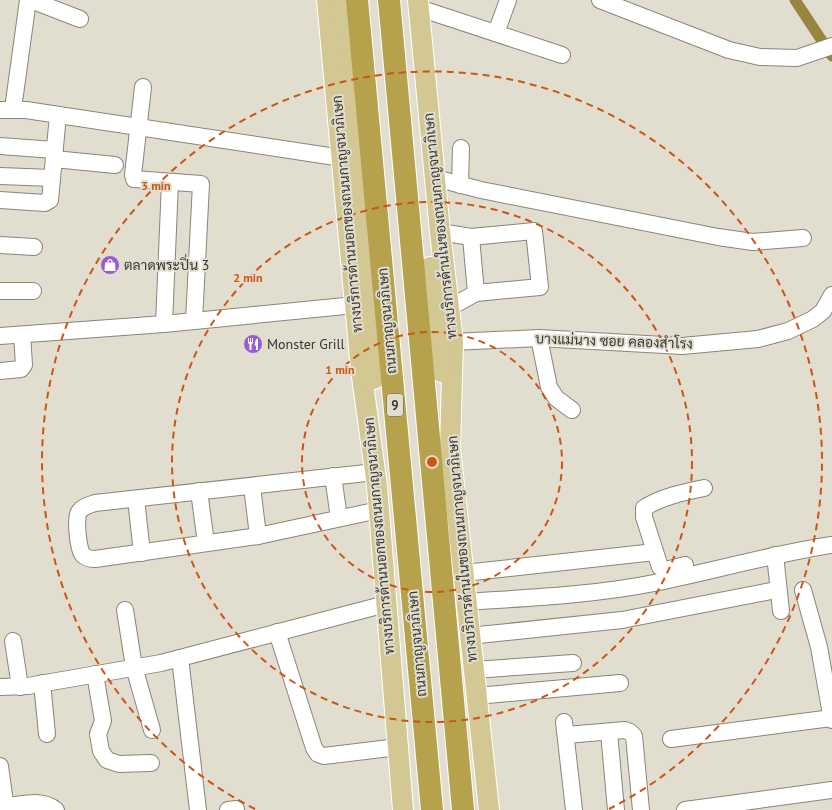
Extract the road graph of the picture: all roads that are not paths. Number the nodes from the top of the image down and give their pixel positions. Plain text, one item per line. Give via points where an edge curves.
1 (28, 0) edge
2 (31, 0) edge
3 (327, 0) edge
4 (343, 0) edge
5 (357, 0) edge
6 (389, 0) edge
7 (508, 0) edge
8 (600, 0) edge
9 (414, 3) edge
10 (80, 19) dead end
11 (496, 33) junction
12 (832, 46) edge
13 (562, 55) dead end
14 (143, 87) dead end
15 (7, 110) edge
16 (58, 115) junction
17 (137, 127) junction
18 (0, 146) edge
19 (461, 148) dead end
20 (54, 155) junction
21 (342, 158) junction
22 (116, 165) dead end
23 (0, 176) edge
24 (52, 178) junction
25 (435, 178) junction
26 (170, 182) junction
27 (460, 185) junction
28 (0, 200) edge
29 (440, 232) junction
30 (471, 237) junction
31 (803, 238) dead end
32 (0, 245) edge
33 (34, 247) dead end
34 (0, 291) edge
35 (33, 291) dead end
36 (476, 293) junction
37 (832, 296) edge
38 (355, 305) junction
39 (449, 308) junction
40 (194, 321) junction
41 (164, 324) junction
42 (22, 335) junction
43 (0, 336) edge
44 (539, 338) junction
45 (453, 342) junction
46 (0, 371) edge
47 (572, 410) dead end
48 (450, 448) junction
49 (333, 476) junction
50 (376, 479) junction
51 (252, 486) junction
52 (704, 488) dead end
53 (199, 492) junction
54 (136, 498) junction
55 (379, 510) junction
56 (339, 518) junction
57 (258, 536) junction
58 (206, 543) junction
59 (832, 545) edge
60 (142, 552) junction
61 (655, 552) junction
62 (733, 554) dead end
63 (775, 555) junction
64 (464, 573) junction
65 (803, 590) dead end
66 (771, 591) dead end
67 (466, 602) junction
68 (386, 604) junction
69 (125, 610) dead end
70 (781, 611) dead end
71 (277, 632) junction
72 (469, 636) junction
73 (13, 641) dead end
74 (825, 646) edge
75 (180, 658) junction
76 (573, 663) dead end
77 (134, 668) junction
78 (473, 670) junction
79 (95, 674) junction
80 (42, 683) junction
81 (620, 683) dead end
82 (0, 687) edge
83 (20, 687) junction
84 (476, 696) junction
85 (832, 718) edge
86 (152, 730) dead end
87 (609, 732) junction
88 (46, 734) dead end
89 (671, 739) dead end
90 (398, 747) junction
91 (151, 763) dead end
92 (0, 766) edge
93 (832, 790) edge
94 (6, 808) edge
95 (56, 810) edge
96 (198, 810) edge
97 (403, 810) edge
98 (432, 810) edge
99 (463, 810) edge
100 (489, 810) edge
101 (574, 810) edge
102 (616, 810) edge
103 (641, 810) edge
104 (685, 810) edge

1 - 15 street
2 - 10 street
3 - 21 main road, ทางบริการด้านนอกของถนนกาญจนาภิเษก
4 - 50 main road via 374,349
5 - 98 highway, ถนนกาญจนาภิเษก / 9
6 - 99 highway
7 - 11 street
8 - 12 street via 729,50 760,57 797,58
9 - 11 street
9 - 25 main road, ทางบริการด้านในของถนนกาญจนาภิเษก
9 - 48 main road via 414,99
11 - 13 street
14 - 17 street
15 - 16 street
16 - 17 street
16 - 20 street
17 - 21 street
17 - 26 street via 132,175 134,179
18 - 20 street
19 - 27 street
20 - 22 street
20 - 24 street
21 - 38 main road, ทางบริการด้านนอกของถนนกาญจนาภิเษก
23 - 24 street
24 - 28 street via 48,202
25 - 27 street
25 - 29 main road, ทางบริการด้านในของถนนกาญจนาภิเษก
26 - 40 street via 201,184
26 - 41 street
27 - 31 street via 718,237 753,242
29 - 30 street
29 - 39 main road, ทางบริการด้านในของถนนกาญจนาภิเษก
30 - 36 street
30 - 36 street via 534,232 540,287
32 - 33 street
34 - 35 street
36 - 39 street
37 - 44 street, บางแม่นาง ซอย คลองสำโรง via 813,319 788,331 758,339 682,346
38 - 40 street
38 - 50 main road, ทางบริการด้านนอกของถนนกาญจนาภิเษก
39 - 45 main road, ทางบริการด้านในของถนนกาญจนาภิเษก
40 - 41 street
41 - 42 street
42 - 43 street
42 - 46 street via 22,369
44 - 45 street, บางแม่นาง ซอย คลองสำโรง
44 - 47 street via 549,387 556,398
45 - 48 main road, ทางบริการด้านในของถนนกาญจนาภิเษก
48 - 64 main road, ทางบริการด้านในของถนนกาญจนาภิเษก
49 - 50 street
49 - 51 street
49 - 56 street
50 - 55 main road, ทางบริการด้านนอกของถนนกาญจนาภิเษก
51 - 53 street
51 - 57 street
52 - 61 street via 674,495 644,508
53 - 54 street
53 - 58 street
54 - 60 street
54 - 60 street via 85,506 77,517 80,550 83,555 95,559
55 - 56 street
55 - 68 main road, ทางบริการด้านนอกของถนนกาญจนาภิเษก
56 - 57 street
57 - 58 street
58 - 60 street
59 - 63 street
61 - 62 street via 660,568 666,570
61 - 64 street
63 - 67 street via 652,584
63 - 70 street
64 - 67 main road, ทางบริการด้านในของถนนกาญจนาภิเษก
65 - 74 street
66 - 72 street via 622,620
67 - 72 main road, ทางบริการด้านในของถนนกาญจนาภิเษก
68 - 71 street
68 - 90 main road, ทางบริการด้านนอกของถนนกาญจนาภิเษก
69 - 77 street
71 - 75 street
71 - 90 street via 318,754 324,756
72 - 78 main road, ทางบริการด้านในของถนนกาญจนาภิเษก
73 - 83 street
74 - 85 street
75 - 77 street
75 - 96 street
76 - 78 street
77 - 79 street
77 - 86 street
78 - 84 main road, ทางบริการด้านในของถนนกาญจนาภิเษก
79 - 80 street
79 - 91 street via 103,721 98,734 101,751 107,760 119,764
80 - 83 street
80 - 88 street
81 - 84 street
82 - 83 street
84 - 100 main road, ทางบริการด้านในของถนนกาญจนาภิเษก
85 - 89 street
87 - 101 street via 565,728
87 - 102 street
87 - 103 street via 625,730 634,736
90 - 97 main road, ทางบริการด้านนอกของถนนกาญจนาภิเษก
92 - 94 street
93 - 104 street
94 - 95 street via 39,803 52,806

